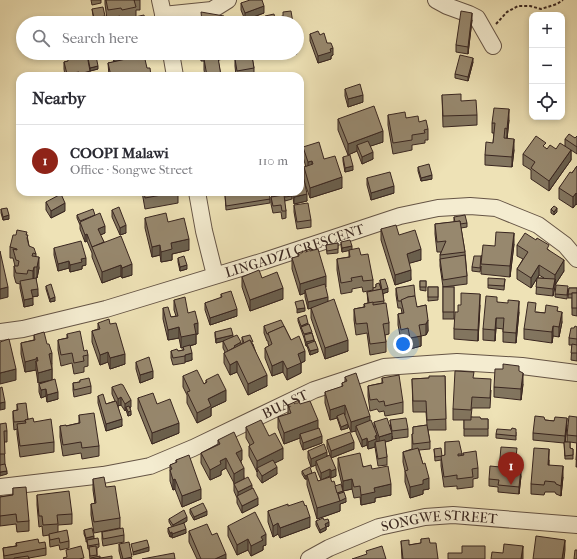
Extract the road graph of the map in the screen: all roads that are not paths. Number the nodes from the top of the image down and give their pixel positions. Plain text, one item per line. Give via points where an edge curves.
1 (228, 0) edge
2 (436, 0) edge
3 (163, 13) edge
4 (492, 46) dead end
5 (172, 60) edge
6 (174, 72) edge
7 (198, 196) edge
8 (577, 259) edge
9 (215, 275) junction
10 (0, 332) edge
11 (577, 373) edge
12 (0, 487) edge
13 (577, 525) edge
14 (308, 559) edge

1 - 3 street via 212,10
2 - 4 street via 477,18
5 - 6 street
7 - 9 street
8 - 9 street, LINGADZI CRESCENT via 565,245 538,225 496,208 470,206 438,208 400,216
9 - 10 street, LINGADZI CRESCENT via 106,309
11 - 12 street, BUA ST via 457,362 384,367 314,390 150,466 103,475
13 - 14 street, SONGWE STREET via 453,515 424,517 379,527

